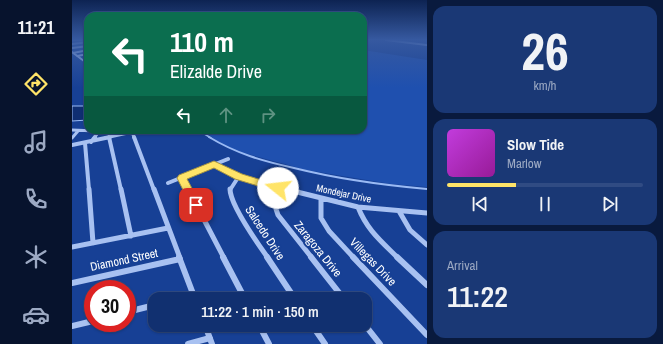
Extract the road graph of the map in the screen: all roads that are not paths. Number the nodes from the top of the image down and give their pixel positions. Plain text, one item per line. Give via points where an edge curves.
1 (77, 56) edge
2 (84, 61) edge
3 (72, 130) edge
4 (78, 131) junction
5 (84, 131) edge
6 (95, 134) edge
7 (72, 138) edge
8 (109, 139) junction
9 (88, 143) junction
10 (72, 147) edge
11 (228, 159) dead end
12 (214, 164) junction
13 (238, 176) junction
14 (182, 178) junction
15 (168, 183) dead end
16 (278, 188) junction
17 (321, 198) junction
18 (358, 207) junction
19 (400, 211) junction
20 (427, 213) edge
21 (168, 228) junction
22 (131, 236) junction
23 (93, 243) junction
24 (427, 245) edge
25 (72, 247) edge
26 (180, 259) junction
27 (72, 283) edge
28 (427, 284) edge
29 (192, 292) edge
30 (241, 292) edge
31 (290, 292) edge
32 (338, 292) edge
33 (148, 307) edge
34 (136, 310) edge
35 (84, 323) edge
36 (72, 326) edge
37 (263, 332) edge
38 (317, 332) edge
39 (371, 332) edge
40 (427, 334) edge
41 (211, 341) edge
42 (188, 344) edge
43 (269, 344) edge
44 (325, 344) edge
45 (380, 344) edge

1 - 2 street
3 - 4 street
4 - 5 street
4 - 7 street
6 - 9 street
8 - 9 street
8 - 21 street via 133,134
8 - 22 street
9 - 10 street
9 - 23 street
11 - 12 street
12 - 13 street, Mondejar Drive
12 - 14 street
13 - 16 street, Mondejar Drive
13 - 31 street, Salcedo Drive via 231,188 232,200
14 - 15 street
14 - 30 street
16 - 17 street, Mondejar Drive
16 - 32 street, Zaragoza Drive via 278,215
17 - 18 street, Mondejar Drive
17 - 40 street, Villegas Drive via 321,218 324,225
18 - 19 street, Mondejar Drive
18 - 28 street via 370,231
19 - 20 street, Mondejar Drive
19 - 24 street via 410,230
21 - 22 street
21 - 26 street
22 - 23 street
23 - 25 street
26 - 27 street, Diamond Street
26 - 29 street
33 - 34 street
35 - 36 street
37 - 43 street
38 - 44 street
39 - 45 street
41 - 42 street

